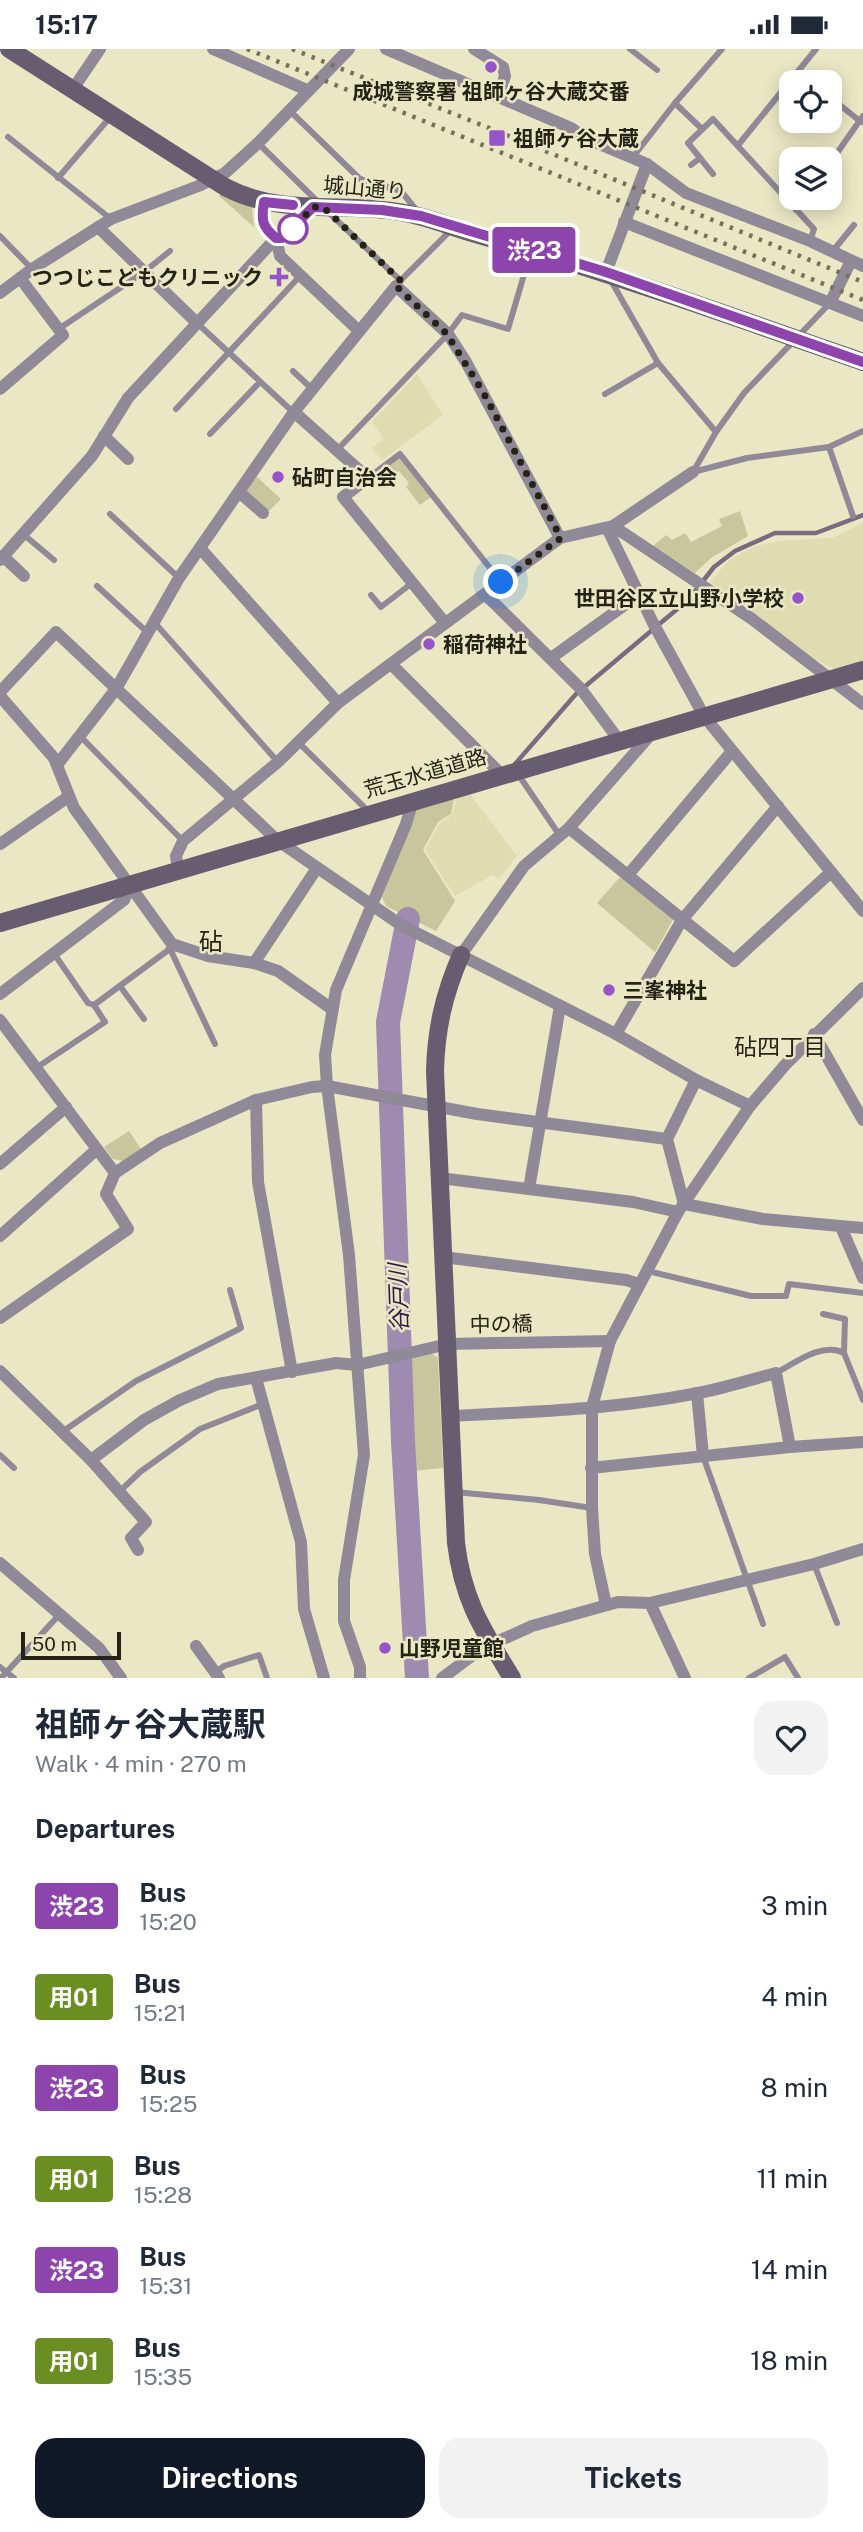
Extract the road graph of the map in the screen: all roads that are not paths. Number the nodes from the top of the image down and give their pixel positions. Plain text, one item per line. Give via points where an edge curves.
1 (9, 49) edge
2 (100, 49) edge
3 (213, 49) edge
4 (349, 49) edge
5 (386, 49) edge
6 (474, 49) edge
7 (630, 49) edge
8 (722, 49) edge
9 (816, 49) edge
10 (657, 70) dead end
11 (799, 70) edge
12 (73, 89) junction
13 (307, 90) junction
14 (779, 94) edge
15 (498, 97) junction
16 (675, 103) junction
17 (842, 106) edge
18 (289, 110) junction
19 (113, 114) junction
20 (862, 120) edge
21 (702, 129) junction
22 (8, 137) dead end
23 (258, 143) junction
24 (739, 144) junction
25 (842, 147) edge
26 (633, 157) junction
27 (700, 158) junction
28 (647, 165) junction
29 (691, 165) dead end
30 (713, 174) dead end
31 (58, 178) junction
32 (214, 180) junction
33 (779, 190) edge
34 (264, 202) junction
35 (318, 207) junction
36 (796, 210) edge
37 (421, 216) junction
38 (111, 219) junction
39 (624, 222) junction
40 (854, 225) dead end
41 (98, 226) junction
42 (453, 227) junction
43 (0, 236) edge
44 (276, 238) junction
45 (810, 241) junction
46 (532, 250) junction
47 (170, 251) dead end
48 (832, 252) junction
49 (857, 263) edge
50 (32, 269) junction
51 (144, 272) junction
52 (606, 272) junction
53 (301, 275) junction
54 (20, 278) junction
55 (398, 283) junction
56 (0, 293) edge
57 (830, 303) junction
58 (863, 316) edge
59 (197, 323) junction
60 (60, 328) junction
61 (358, 330) junction
62 (447, 334) junction
63 (796, 338) junction
64 (228, 353) junction
65 (863, 362) edge
66 (658, 363) junction
67 (293, 370) dead end
68 (260, 382) junction
69 (0, 389) edge
70 (312, 389) junction
71 (606, 394) dead end
72 (176, 409) dead end
73 (294, 412) junction
74 (863, 431) edge
75 (716, 432) junction
76 (210, 434) dead end
77 (104, 436) junction
78 (829, 447) junction
79 (338, 450) junction
80 (128, 459) dead end
81 (693, 472) junction
82 (368, 478) junction
83 (239, 492) junction
84 (263, 513) dead end
85 (110, 514) dead end
86 (853, 516) dead end
87 (610, 527) junction
88 (23, 534) junction
89 (561, 538) junction
90 (200, 548) junction
91 (2, 558) edge
92 (54, 560) dead end
93 (24, 576) dead end
94 (179, 578) junction
95 (413, 582) junction
96 (501, 582) junction
97 (97, 586) dead end
98 (485, 594) junction
99 (640, 594) junction
100 (371, 595) dead end
101 (445, 623) junction
102 (150, 626) junction
103 (551, 658) junction
104 (391, 664) junction
105 (863, 670) edge
106 (831, 680) junction
107 (116, 689) junction
108 (0, 694) edge
109 (338, 703) junction
110 (863, 704) edge
111 (704, 716) junction
112 (652, 733) junction
113 (80, 736) junction
114 (298, 742) junction
115 (621, 743) junction
116 (732, 751) junction
117 (278, 762) junction
118 (57, 765) junction
119 (509, 773) junction
120 (68, 797) junction
121 (231, 800) junction
122 (413, 801) junction
123 (778, 806) junction
124 (370, 813) junction
125 (564, 832) junction
126 (183, 841) junction
127 (277, 841) junction
128 (0, 844) edge
129 (317, 868) junction
130 (178, 869) junction
131 (831, 872) junction
132 (628, 875) junction
133 (131, 884) junction
134 (372, 905) junction
135 (863, 911) edge
136 (682, 920) junction
137 (0, 923) edge
138 (172, 944) junction
139 (55, 955) junction
140 (461, 955) junction
141 (254, 963) junction
142 (120, 986) junction
143 (863, 988) edge
144 (0, 994) edge
145 (94, 1005) junction
146 (560, 1006) junction
147 (331, 1009) junction
148 (0, 1020) edge
149 (144, 1020) dead end
150 (616, 1034) junction
151 (814, 1034) junction
152 (215, 1044) dead end
153 (36, 1068) junction
154 (696, 1080) junction
155 (327, 1086) junction
156 (257, 1100) junction
157 (750, 1106) junction
158 (66, 1107) junction
159 (436, 1107) junction
160 (863, 1120) edge
161 (539, 1122) junction
162 (667, 1139) junction
163 (96, 1150) junction
164 (0, 1164) edge
165 (115, 1173) junction
166 (440, 1178) junction
167 (529, 1189) junction
168 (681, 1208) junction
169 (841, 1227) junction
170 (863, 1228) edge
171 (0, 1235) edge
172 (443, 1257) junction
173 (646, 1271) junction
174 (863, 1278) edge
175 (639, 1284) junction
176 (230, 1290) dead end
177 (863, 1293) edge
178 (823, 1314) dead end
179 (0, 1318) edge
180 (610, 1341) junction
181 (448, 1344) junction
182 (844, 1353) junction
183 (358, 1364) junction
184 (0, 1371) edge
185 (292, 1372) junction
186 (776, 1373) junction
187 (256, 1378) junction
188 (698, 1393) junction
189 (863, 1401) edge
190 (263, 1403) junction
191 (592, 1407) junction
192 (450, 1416) junction
193 (62, 1432) junction
194 (863, 1442) edge
195 (790, 1447) junction
196 (0, 1455) edge
197 (703, 1456) junction
198 (91, 1460) junction
199 (14, 1468) dead end
200 (591, 1468) junction
201 (119, 1492) junction
202 (453, 1492) junction
203 (592, 1508) junction
204 (863, 1549) edge
205 (138, 1550) dead end
206 (0, 1563) edge
207 (814, 1564) junction
208 (747, 1580) junction
209 (650, 1604) junction
210 (606, 1605) junction
211 (61, 1613) junction
212 (837, 1623) dead end
213 (763, 1624) dead end
214 (492, 1644) junction
215 (196, 1646) dead end
216 (3, 1669) edge
217 (217, 1675) edge
218 (450, 1676) edge
219 (1, 1678) edge
220 (14, 1678) edge
221 (121, 1678) edge
222 (267, 1678) edge
223 (324, 1678) edge
224 (360, 1678) edge
225 (512, 1678) edge
226 (685, 1678) edge
227 (749, 1678) edge
228 (798, 1678) edge

1 - 12 street, 城山通り
2 - 12 street
3 - 13 street
4 - 13 street
5 - 15 street
6 - 15 street via 503,67
7 - 10 lane
8 - 16 lane
9 - 11 lane
12 - 19 street, 城山通り
13 - 18 street
14 - 24 lane
15 - 26 street
16 - 21 lane
16 - 26 lane
17 - 20 lane
18 - 23 street
18 - 37 lane via 360,179 401,191
19 - 31 lane
19 - 32 street, 城山通り
20 - 25 lane
21 - 24 lane via 713,119
21 - 27 lane via 688,143
22 - 31 lane
23 - 32 street
23 - 35 lane
24 - 33 lane
26 - 28 street
27 - 29 lane
27 - 30 lane
28 - 39 street
28 - 45 street via 686,193
31 - 38 lane
32 - 34 street, 城山通り
32 - 38 street
34 - 35 street, 城山通り
34 - 44 street via 262,222
35 - 37 street, 城山通り
35 - 44 street
35 - 55 lane
36 - 45 lane via 814,229
37 - 42 street, 城山通り
38 - 41 street
39 - 52 street
39 - 57 street
40 - 48 lane
41 - 50 street
41 - 51 street
42 - 46 street, 城山通り
42 - 55 lane
43 - 50 lane
44 - 53 street via 280,256
44 - 59 street
45 - 48 street
46 - 52 street, 城山通り
46 - 62 lane via 508,329 462,315
47 - 51 lane
48 - 49 street
49 - 57 street
50 - 54 street
51 - 59 street
51 - 60 lane
52 - 63 street, 城山通り
52 - 66 lane
53 - 61 street
53 - 64 lane
54 - 56 street
54 - 60 street
55 - 61 street
55 - 62 street
57 - 58 street
57 - 63 lane
59 - 64 lane
59 - 77 street via 128,398
60 - 69 street via 63,335
61 - 70 street
62 - 79 lane
62 - 89 street
63 - 65 street, 城山通り
63 - 75 lane via 744,393
64 - 68 lane
64 - 72 lane
66 - 71 lane
66 - 75 lane
67 - 70 lane
68 - 73 lane
68 - 76 lane
70 - 73 street
73 - 79 street
73 - 83 street
74 - 78 lane
75 - 81 lane
77 - 80 street
77 - 88 street
78 - 81 lane via 747,458
78 - 86 lane
79 - 82 street
81 - 87 street
82 - 95 street via 343,497
82 - 96 lane via 400,454
83 - 84 street
83 - 90 street
85 - 94 lane
87 - 89 street
87 - 99 street
87 - 106 street via 701,583
88 - 91 street
88 - 92 lane
89 - 96 street
90 - 94 street
90 - 109 street
91 - 93 street
94 - 102 street
95 - 100 lane via 382,607
95 - 101 street
96 - 98 street
97 - 102 lane
98 - 101 street
98 - 103 street
99 - 103 street
99 - 111 street
101 - 104 street
102 - 107 street
102 - 117 lane
103 - 115 street via 584,692
104 - 109 street
104 - 119 street
105 - 106 street, 荒玉水道道路
106 - 110 street
106 - 111 street, 荒玉水道道路
107 - 108 street via 56,632
107 - 113 street
107 - 121 street
108 - 118 street
109 - 114 street
111 - 112 street, 荒玉水道道路
111 - 116 street
112 - 115 street, 荒玉水道道路
112 - 125 street
113 - 118 street
113 - 126 lane
114 - 117 street
114 - 124 lane
115 - 119 street, 荒玉水道道路
116 - 123 street
116 - 132 street
117 - 121 street
118 - 120 street
119 - 122 street, 荒玉水道道路
119 - 125 lane
120 - 128 street
120 - 133 street
121 - 126 street
121 - 127 street
122 - 124 street, 荒玉水道道路
122 - 134 street
123 - 131 street
123 - 136 street
124 - 127 street, 荒玉水道道路
125 - 132 street
125 - 140 street via 524,866
126 - 130 street via 176,856
127 - 129 street
127 - 130 street, 荒玉水道道路
129 - 134 street
129 - 141 street
130 - 133 street, 荒玉水道道路
131 - 135 street
131 - 136 street via 734,961
132 - 136 street
133 - 137 street, 荒玉水道道路
133 - 138 street
133 - 139 street via 124,900
134 - 140 street
134 - 147 street
136 - 150 street
138 - 141 street via 208,956
138 - 142 lane
138 - 152 lane via 172,953
139 - 144 street
139 - 145 lane via 88,1003
140 - 146 street
140 - 159 street via 437,1029
141 - 147 street via 278,971
142 - 145 lane
142 - 149 lane
143 - 151 street
145 - 153 lane via 105,1022
146 - 150 street
146 - 161 street
147 - 155 street via 325,1055
148 - 153 street
150 - 154 street
151 - 157 street
151 - 160 street
153 - 158 street
154 - 157 street
154 - 162 street
155 - 156 street
155 - 159 street
155 - 183 street
156 - 165 street via 160,1143
156 - 185 street via 258,1182
157 - 168 street
158 - 163 street
158 - 164 street
159 - 161 street
159 - 166 street
161 - 162 street
161 - 167 street
162 - 168 street
163 - 165 street
163 - 171 street
165 - 179 street via 106,1194 128,1229
166 - 167 street
166 - 172 street
167 - 168 street
168 - 169 street
168 - 173 street
169 - 170 street
169 - 174 street
172 - 175 street
172 - 181 street
173 - 175 street
173 - 177 lane via 751,1296 786,1296 789,1285
175 - 180 street
176 - 193 lane via 241,1328 136,1381
178 - 182 lane via 845,1319
180 - 181 street, 中の橋
180 - 191 street
181 - 183 street, 中の橋
181 - 192 street
182 - 186 lane via 828,1349
182 - 189 lane
183 - 185 street, 中の橋 via 336,1363
183 - 224 street via 364,1455 344,1580 344,1621
184 - 193 street
185 - 187 street, 中の橋
186 - 188 street
186 - 195 street
187 - 190 street
187 - 198 street, 中の橋 via 218,1384 180,1400
188 - 191 street
188 - 197 street
190 - 201 lane via 200,1429
190 - 223 street via 300,1542 304,1609
191 - 192 street
191 - 200 street
192 - 202 street
193 - 198 street
194 - 195 street
195 - 197 street
196 - 199 lane
197 - 200 street
197 - 208 lane
198 - 201 street
200 - 203 street
201 - 205 street via 146,1523 131,1538
202 - 203 lane
202 - 214 street via 463,1587
203 - 210 street via 595,1554
204 - 207 street
206 - 211 street
207 - 208 street
207 - 212 lane
208 - 209 street
208 - 213 lane
209 - 210 street
209 - 226 street
210 - 214 street via 533,1626
211 - 216 lane
211 - 221 street via 99,1649
214 - 218 street
214 - 225 street
215 - 217 street
216 - 219 lane
216 - 220 lane
217 - 222 lane via 224,1666 260,1655
227 - 228 lane via 785,1657

